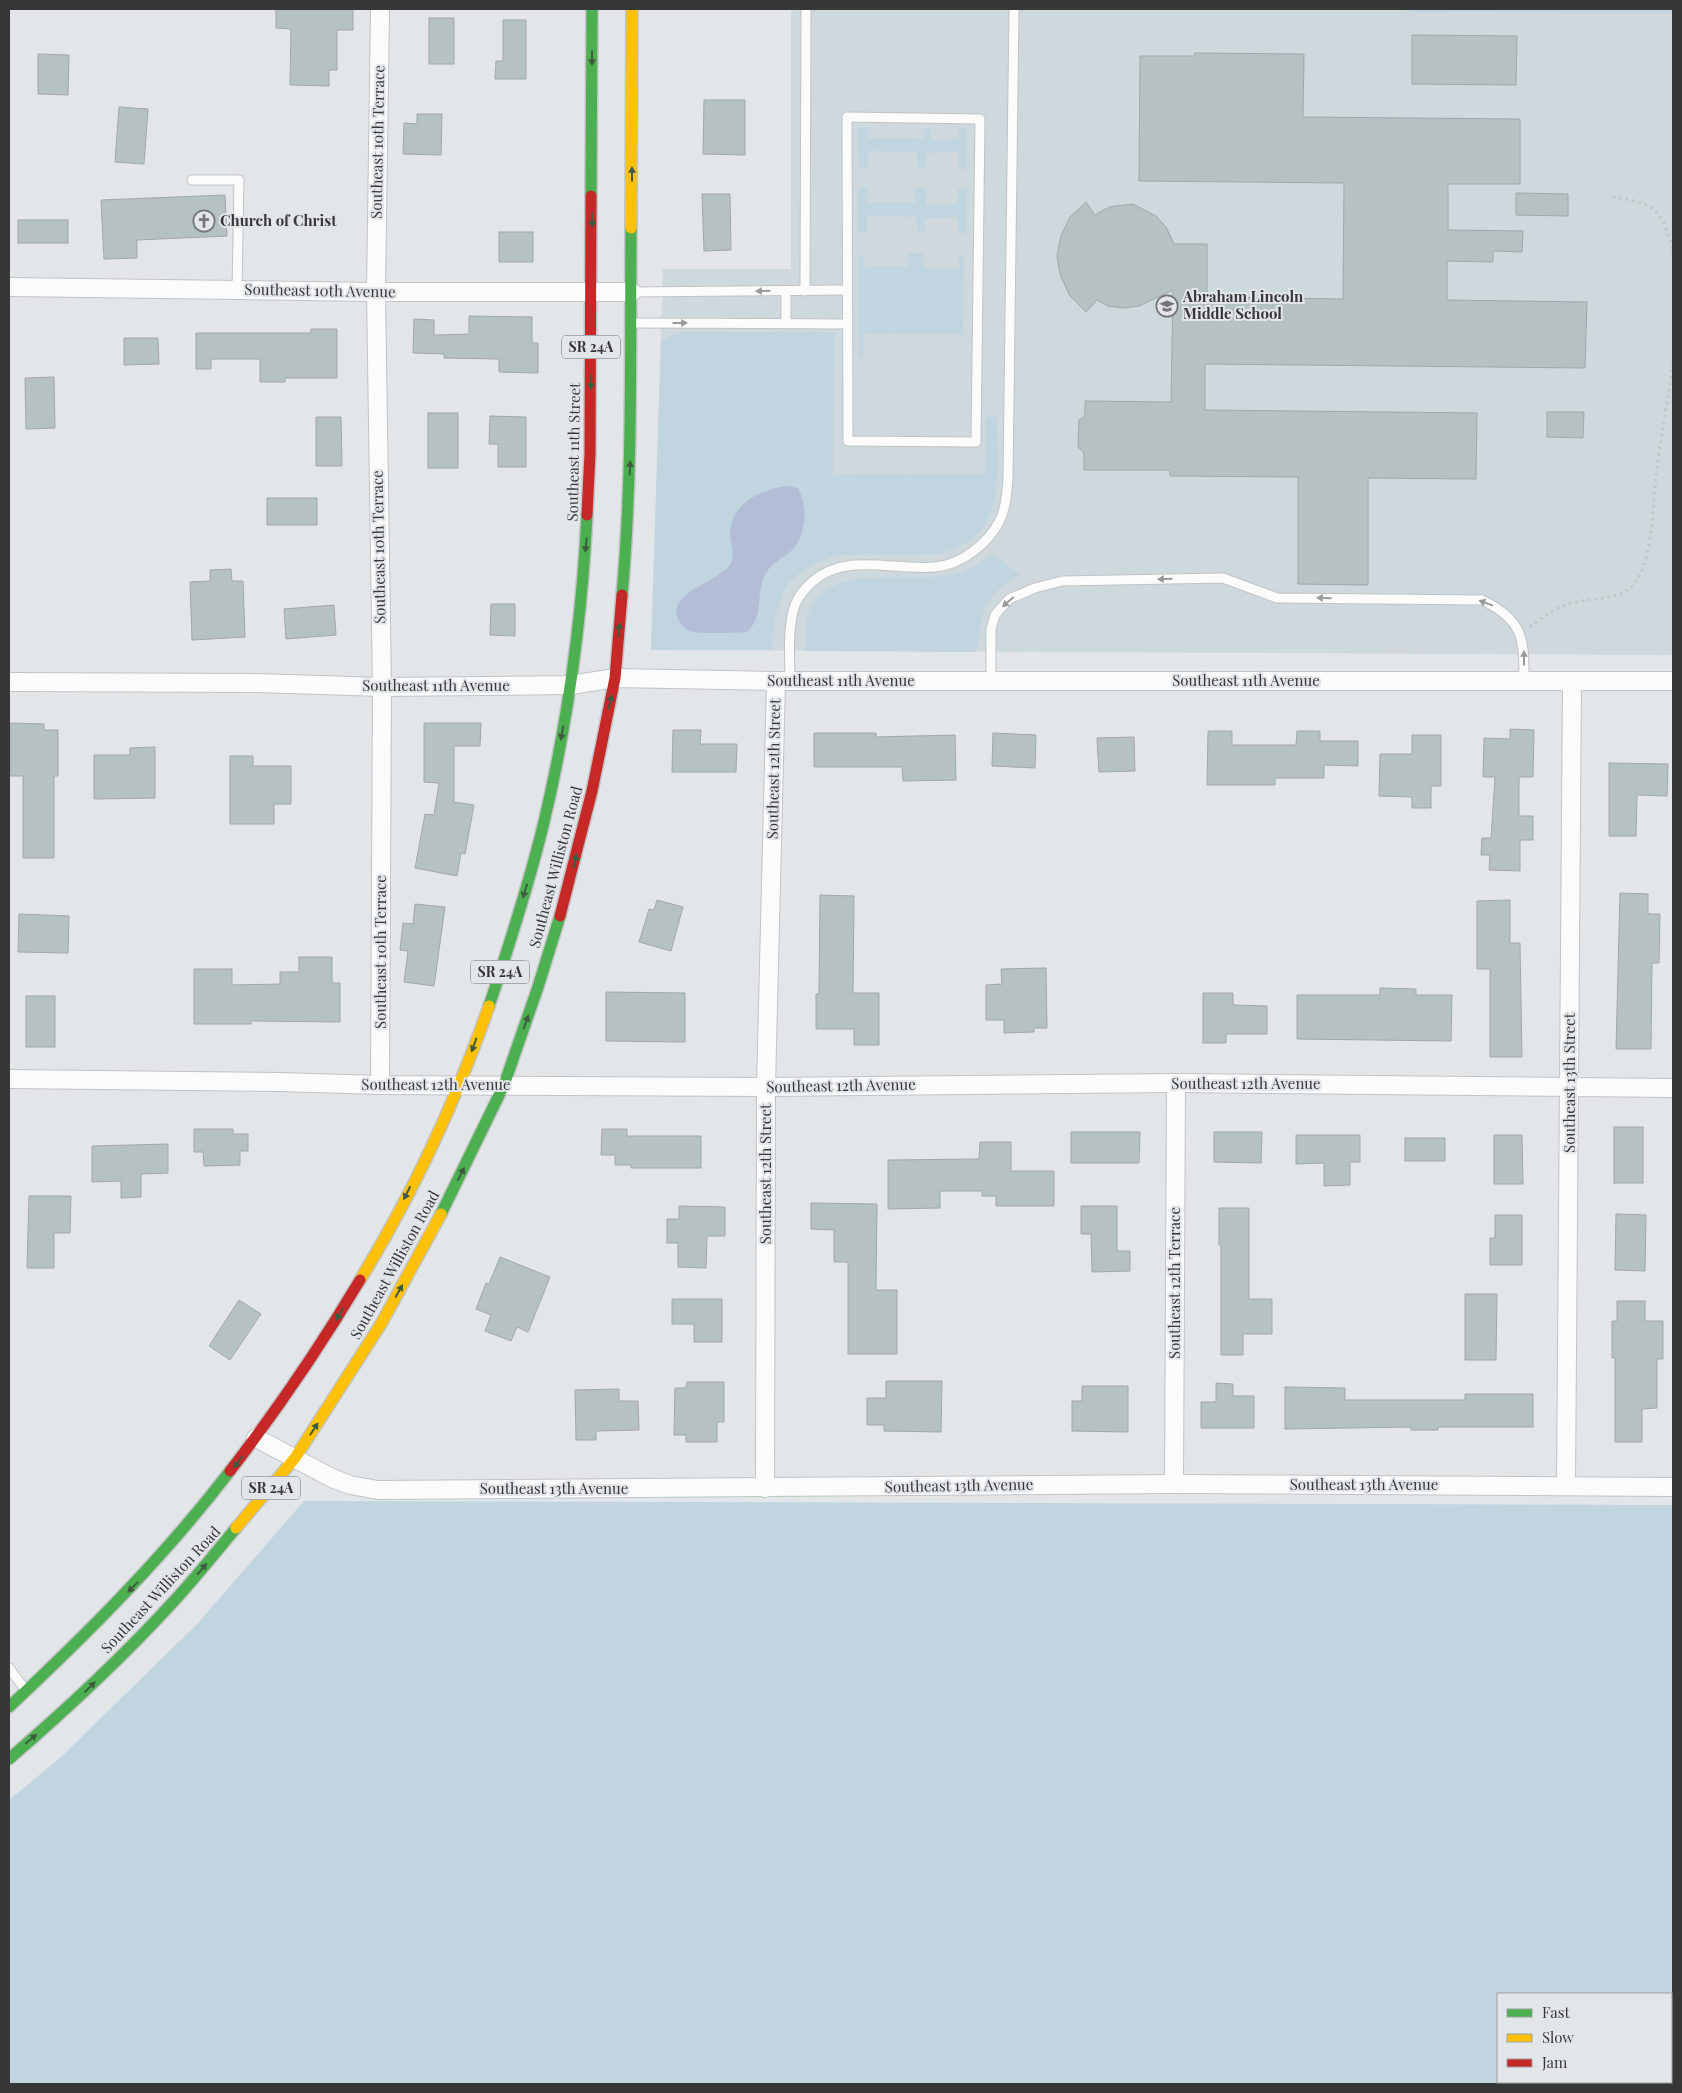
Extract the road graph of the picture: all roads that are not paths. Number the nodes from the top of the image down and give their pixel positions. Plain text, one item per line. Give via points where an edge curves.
1 (380, 9) edge
2 (592, 9) edge
3 (632, 9) edge
4 (806, 9) edge
5 (1014, 9) edge
6 (192, 180) dead end
7 (9, 287) edge
8 (237, 290) junction
9 (847, 290) junction
10 (786, 291) junction
11 (805, 291) junction
12 (376, 292) junction
13 (592, 292) junction
14 (632, 292) junction
15 (616, 322) dead end
16 (632, 322) junction
17 (786, 323) junction
18 (847, 324) junction
19 (615, 678) junction
20 (783, 681) junction
21 (991, 681) junction
22 (9, 682) edge
23 (1524, 682) junction
24 (1572, 682) junction
25 (1673, 682) edge
26 (571, 685) junction
27 (382, 687) junction
28 (9, 1079) edge
29 (1176, 1083) junction
30 (380, 1085) junction
31 (459, 1085) junction
32 (504, 1085) junction
33 (766, 1087) junction
34 (1570, 1087) junction
35 (1673, 1088) edge
36 (256, 1438) junction
37 (295, 1458) junction
38 (1174, 1484) junction
39 (1566, 1485) junction
40 (1673, 1487) edge
41 (766, 1488) junction
42 (9, 1668) edge
43 (30, 1695) junction
44 (9, 1707) edge
45 (9, 1758) edge

1 - 12 street, Southeast 10th Terrace
2 -> 13 highway, Southeast 11th Street / SR 24A
14 -> 3 highway, SR 24A
4 - 11 lane
5 - 20 lane via 1008,478 1001,518 981,544 950,563 935,567 853,564 834,568 818,577 804,589 795,605
6 - 8 lane via 239,180
7 - 8 street, Southeast 10th Avenue
8 - 12 street, Southeast 10th Avenue
9 - 11 lane
9 - 18 lane
9 - 18 lane via 846,117 980,119 976,442 848,441
10 - 11 lane
10 -> 14 lane
10 - 17 lane
12 - 13 street, Southeast 10th Avenue
12 - 27 street, Southeast 10th Terrace
13 - 14 street, Southeast 10th Avenue
13 -> 26 highway, Southeast 11th Street / SR 24A via 595,322 588,526 582,606
14 - 16 highway, SR 24A
15 - 16 highway
16 -> 17 lane
19 -> 16 highway, SR 24A via 628,533
17 - 18 lane
19 - 20 street, Southeast 11th Avenue
19 - 26 street, Southeast 11th Avenue
32 -> 19 highway, Southeast Williston Road / SR 24A via 568,890
20 - 21 street, Southeast 11th Avenue
20 - 33 street, Southeast 12th Street
21 - 23 street, Southeast 11th Avenue
23 -> 21 lane via 1524,647 1514,623 1502,610 1482,600 1277,598 1223,578 1062,581 1009,599 995,615 990,628
22 - 27 street, Southeast 11th Avenue
23 - 24 street, Southeast 11th Avenue
24 - 25 street, Southeast 11th Avenue
24 - 34 street, Southeast 13th Street
26 - 27 street, Southeast 11th Avenue
26 -> 31 highway, Southeast Williston Road / SR 24A via 552,788 528,884
27 - 30 street, Southeast 10th Terrace
28 - 30 street, Southeast 12th Avenue
29 - 33 street, Southeast 12th Avenue
29 - 34 street, Southeast 12th Avenue
29 - 38 street, Southeast 12th Terrace
30 - 31 street, Southeast 12th Avenue
31 - 32 street, Southeast 12th Avenue
31 -> 36 highway, Southeast Williston Road / SR 24A via 417,1174 345,1306
32 - 33 street, Southeast 12th Avenue
37 -> 32 highway, Southeast Williston Road / SR 24A via 381,1324 439,1218
33 - 41 street, Southeast 12th Street
34 - 35 street, Southeast 12th Avenue
34 - 39 street, Southeast 13th Street
36 - 37 street, Southeast 13th Avenue
36 -> 43 highway, Southeast Williston Road / SR 24A via 196,1517
37 - 41 street, Southeast 13th Avenue via 350,1486 378,1490
45 -> 37 highway, Southeast Williston Road / SR 24A via 111,1666 176,1600
38 - 39 street, Southeast 13th Avenue
38 - 41 street, Southeast 13th Avenue
39 - 40 street, Southeast 13th Avenue
42 - 43 lane
43 - 44 highway, Southeast Williston Road / SR 24A

